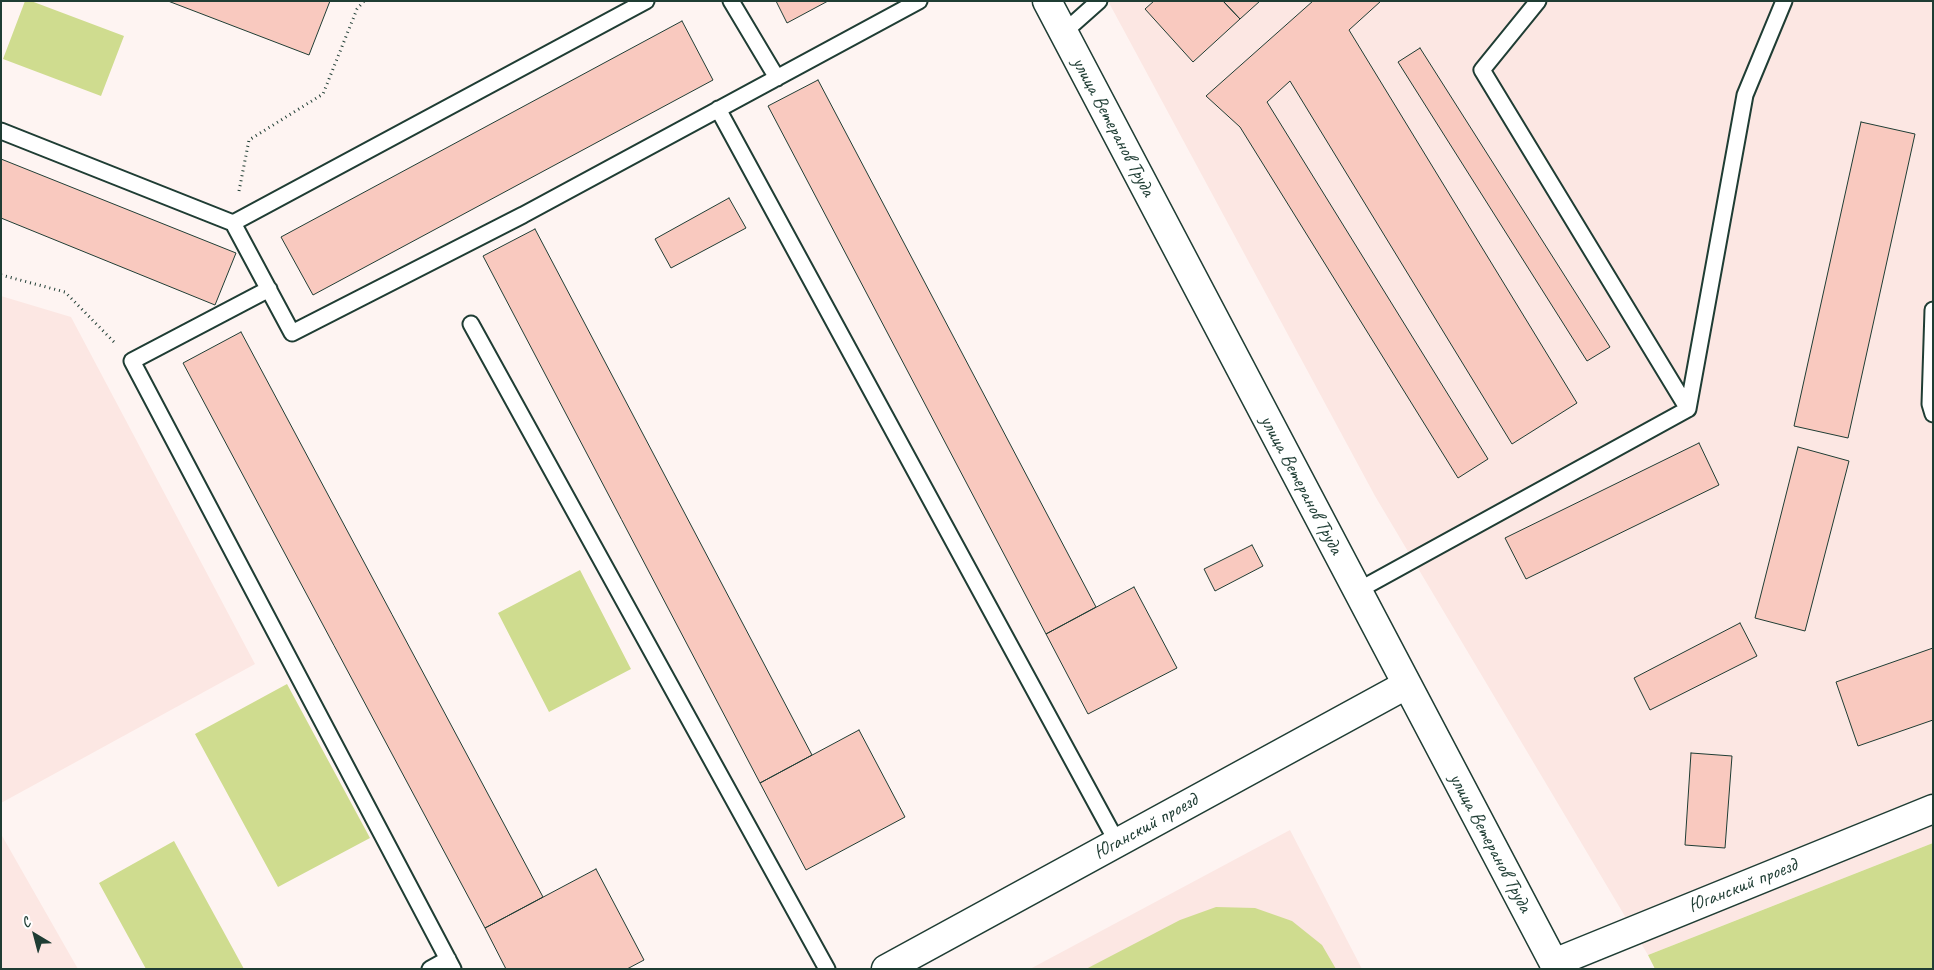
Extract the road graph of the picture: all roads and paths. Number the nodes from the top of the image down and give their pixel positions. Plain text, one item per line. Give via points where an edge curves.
1 (364, 1) edge
2 (646, 1) edge
3 (731, 1) edge
4 (919, 1) edge
5 (1047, 1) edge
6 (1099, 1) edge
7 (1538, 1) edge
8 (1784, 1) edge
9 (1063, 33) junction
10 (777, 78) junction
11 (718, 109) junction
12 (1, 132) edge
13 (233, 223) junction
14 (1, 275) edge
15 (269, 289) junction
16 (1933, 310) edge
17 (471, 324) dead end
18 (132, 361) junction
19 (1688, 409) junction
20 (1933, 414) edge
21 (1357, 591) junction
22 (1406, 685) junction
23 (1933, 809) edge
24 (1117, 842) junction
25 (451, 964) edge
26 (1556, 966) edge
27 (430, 969) edge
28 (827, 969) edge
29 (886, 969) edge

1 - 13 path via 357,9 323,94 249,140
2 - 13 lane
3 - 10 lane
4 - 10 lane
5 - 9 main road, улица Ветеранов Труда
6 - 9 lane
7 - 19 lane via 1482,70
8 - 19 lane via 1745,95
9 - 21 main road, улица Ветеранов Труда
10 - 11 lane
11 - 15 lane via 522,215 292,333
11 - 24 lane
12 - 13 lane
13 - 15 lane
14 - 18 path via 65,292
15 - 18 lane
16 - 20 lane via 1930,404
17 - 28 lane
18 - 25 lane
19 - 21 lane
21 - 22 main road, улица Ветеранов Труда
22 - 24 main road, Юганский проезд
22 - 26 main road, улица Ветеранов Труда
23 - 26 main road, Юганский проезд
24 - 29 main road, Юганский проезд
25 - 27 lane

